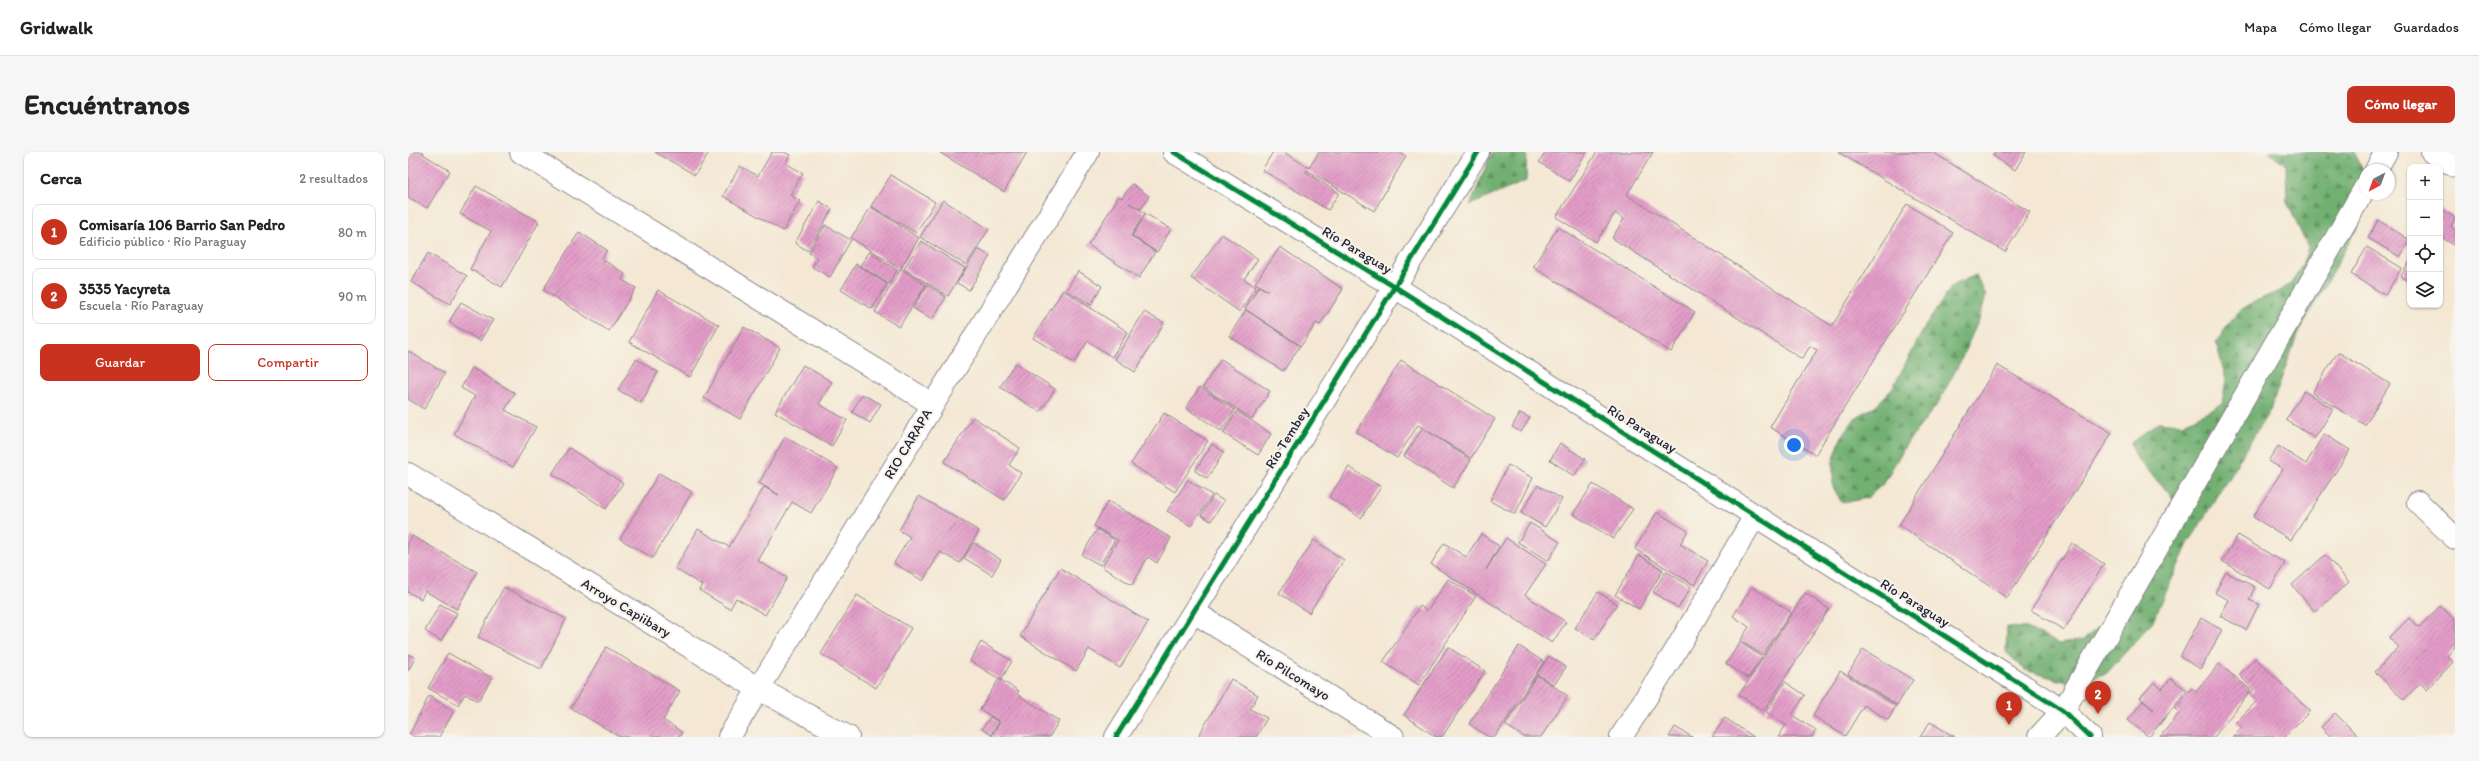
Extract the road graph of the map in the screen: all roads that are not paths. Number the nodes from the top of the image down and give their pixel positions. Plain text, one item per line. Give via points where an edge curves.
1 (521, 152) edge
2 (1088, 152) edge
3 (1174, 152) edge
4 (1478, 152) edge
5 (2386, 152) edge
6 (2432, 152) edge
7 (2379, 164) edge
8 (2455, 166) edge
9 (2359, 198) edge
10 (1395, 287) junction
11 (932, 404) junction
12 (408, 474) edge
13 (2418, 502) dead end
14 (1756, 516) junction
15 (2455, 538) edge
16 (1194, 612) junction
17 (759, 689) junction
18 (2062, 711) junction
19 (729, 737) edge
20 (848, 737) edge
21 (1116, 737) edge
22 (1393, 737) edge
23 (1621, 737) edge
24 (2039, 737) edge
25 (2090, 737) edge

1 - 11 street
2 - 11 street, RIO CARAPA
3 - 10 street, Río Paraguay
4 - 10 street, Río Tembey
5 - 7 street
6 - 8 street
9 - 18 street
10 - 14 street, Río Paraguay
10 - 16 street, Río Tembey
11 - 17 street, RIO CARAPA
12 - 17 street, Arroyo Capiibary
13 - 15 street
14 - 18 street, Río Paraguay
14 - 23 street
16 - 21 street, Río Tembey
16 - 22 street, Río Pilcomayo
17 - 19 street, RIO CARAPA
17 - 20 street, Arroyo Capiibary
18 - 24 street
18 - 25 street, Río Paraguay

